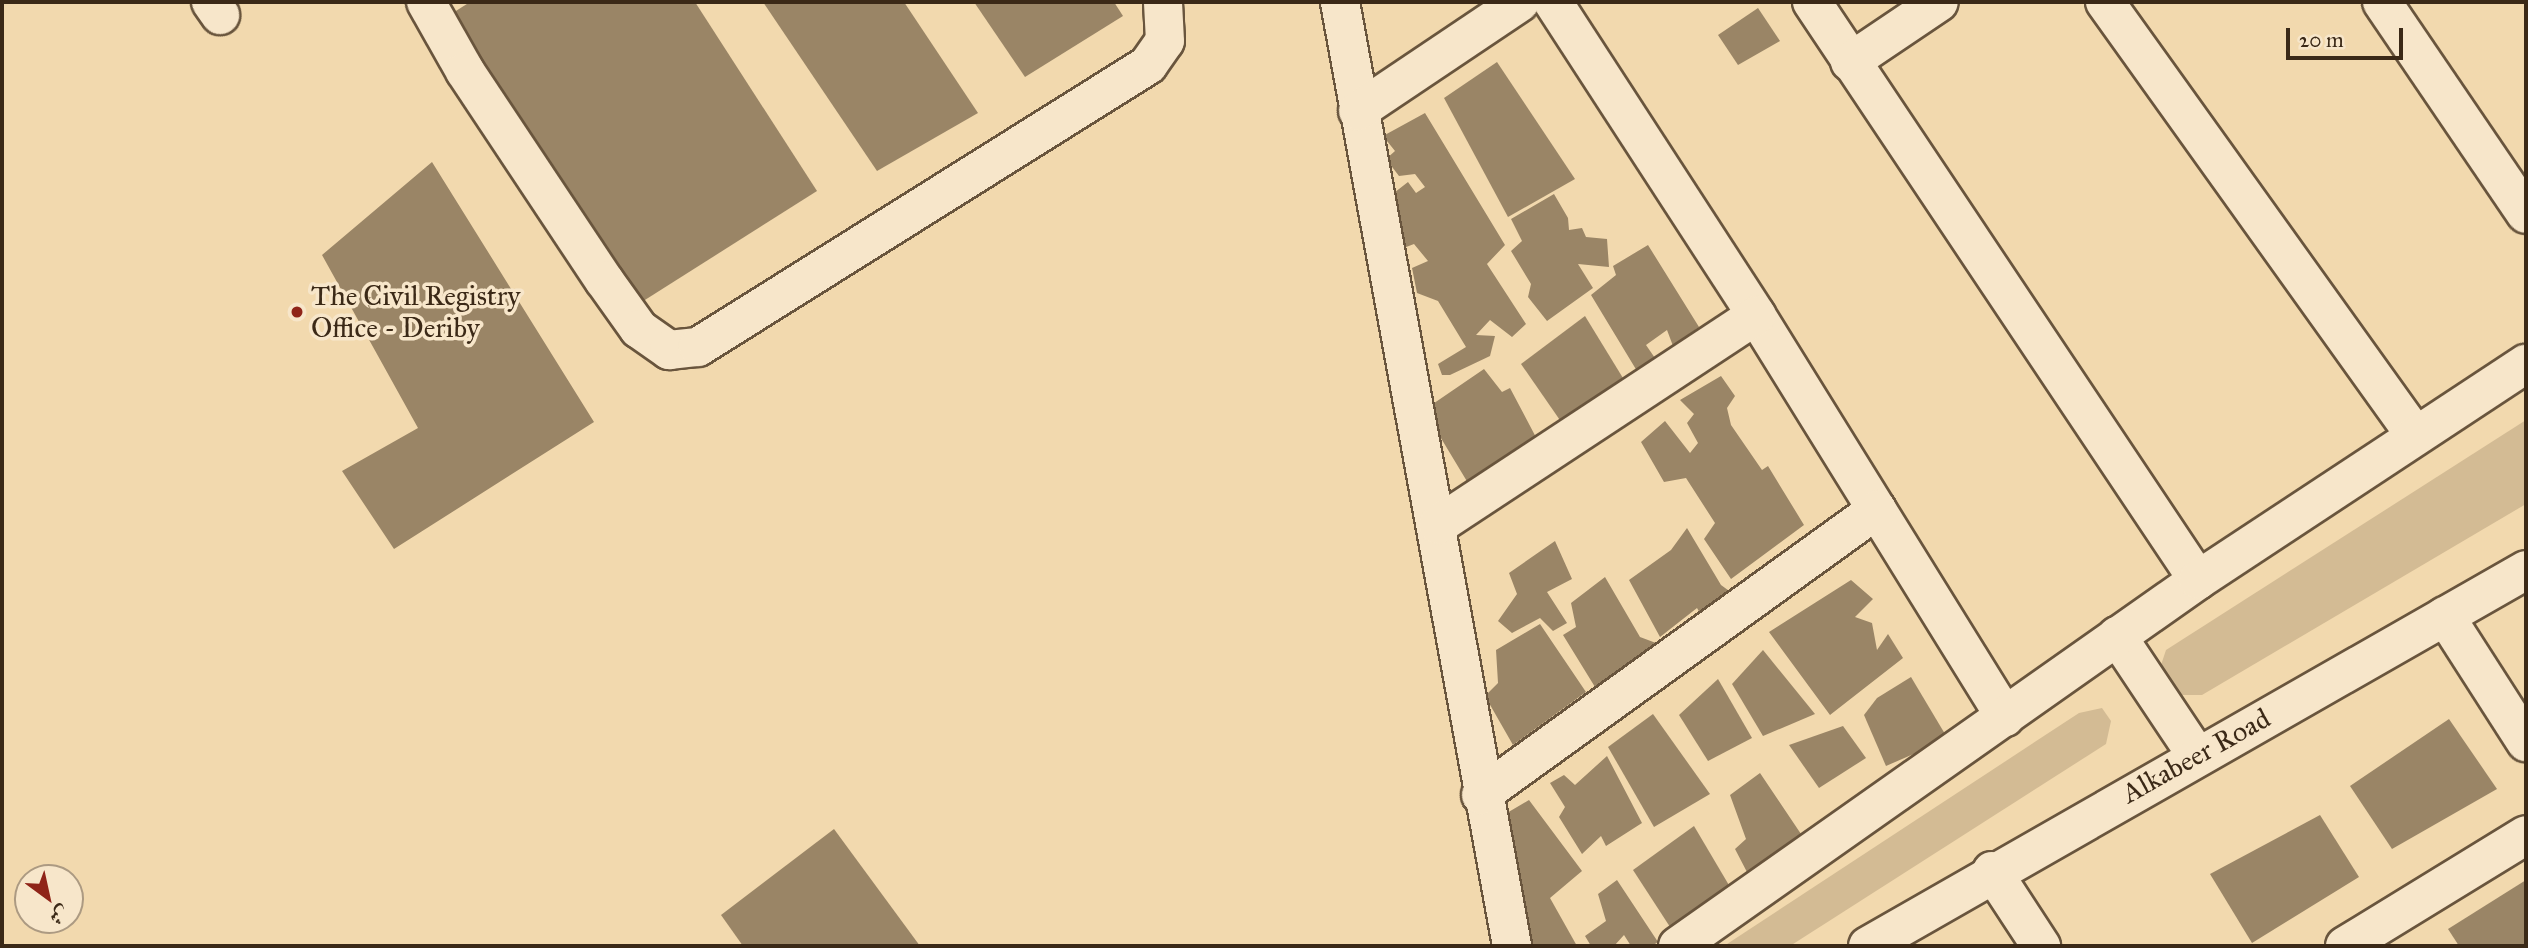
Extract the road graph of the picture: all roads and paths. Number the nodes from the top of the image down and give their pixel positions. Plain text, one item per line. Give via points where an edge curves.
1 (426, 2) edge
2 (1163, 2) edge
3 (1339, 2) edge
4 (1520, 2) edge
5 (1553, 2) edge
6 (1812, 2) edge
7 (1939, 2) edge
8 (2105, 2) edge
9 (2382, 2) edge
10 (1850, 62) junction
11 (1358, 111) junction
12 (2526, 214) edge
13 (1756, 315) junction
14 (2526, 364) edge
15 (2415, 435) junction
16 (1877, 509) junction
17 (1438, 525) junction
18 (2526, 570) edge
19 (2198, 580) junction
20 (2445, 616) junction
21 (2117, 636) junction
22 (2005, 717) junction
23 (2526, 742) edge
24 (2197, 756) junction
25 (1481, 795) junction
26 (2526, 835) edge
27 (1992, 871) junction
28 (2393, 934) edge
29 (1512, 946) edge
30 (1678, 946) edge
31 (1868, 946) edge
32 (2041, 946) edge
33 (2345, 946) edge

1 - 2 street via 465,71 604,280 639,329 669,350 698,347 1148,65 1165,41
3 - 11 street
4 - 11 street
5 - 13 street
6 - 10 street
7 - 10 street
8 - 15 street
9 - 12 street
10 - 19 street
11 - 17 street
13 - 16 street
13 - 17 street
14 - 15 street
15 - 19 street
16 - 22 street
16 - 25 street
17 - 25 street
18 - 20 street, Alkabeer Road
19 - 21 street
20 - 23 street
20 - 24 street, Alkabeer Road
21 - 22 street
21 - 24 street
22 - 30 street
24 - 27 street, Alkabeer Road
25 - 29 street
26 - 28 street
27 - 31 street, Alkabeer Road
27 - 32 street
28 - 33 street

